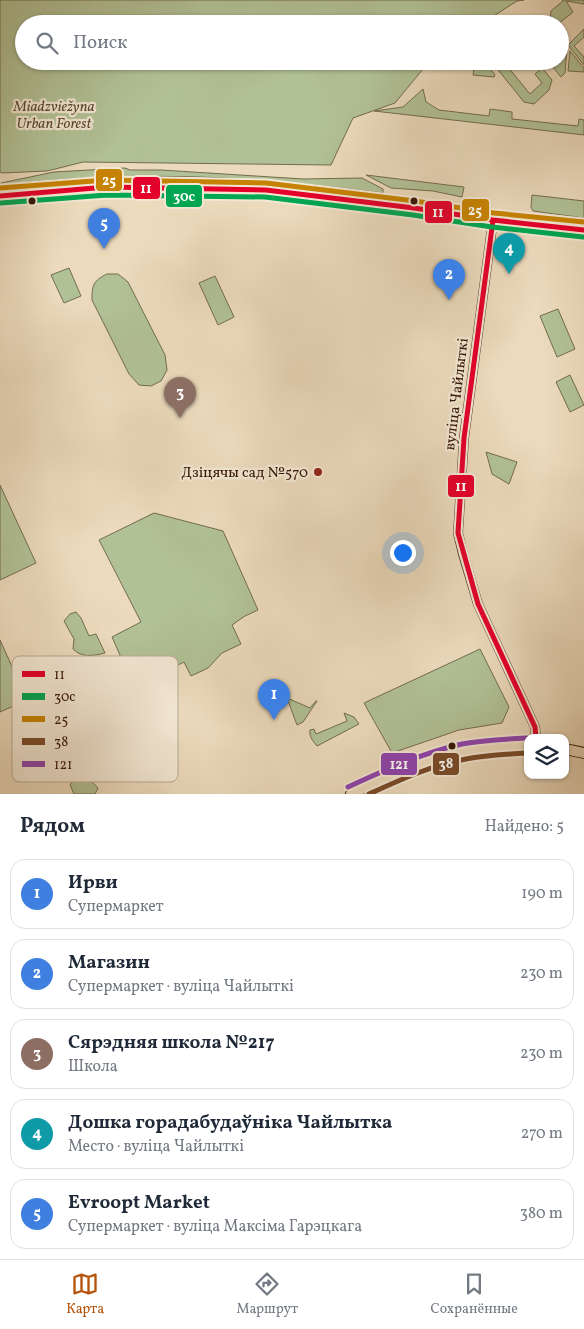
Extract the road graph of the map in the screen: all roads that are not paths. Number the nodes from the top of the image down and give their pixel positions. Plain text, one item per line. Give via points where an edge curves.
1 (0, 196) edge
2 (493, 220) junction
3 (584, 230) edge
4 (536, 734) edge
5 (524, 745) edge
6 (569, 750) edge
7 (584, 753) edge
8 (351, 794) edge

1 - 2 main road via 107,187 266,190
2 - 3 main road
2 - 4 street, вуліца Чайлыткі via 464,438 458,533 478,604
5 - 8 main road via 454,754 403,771
6 - 7 main road

